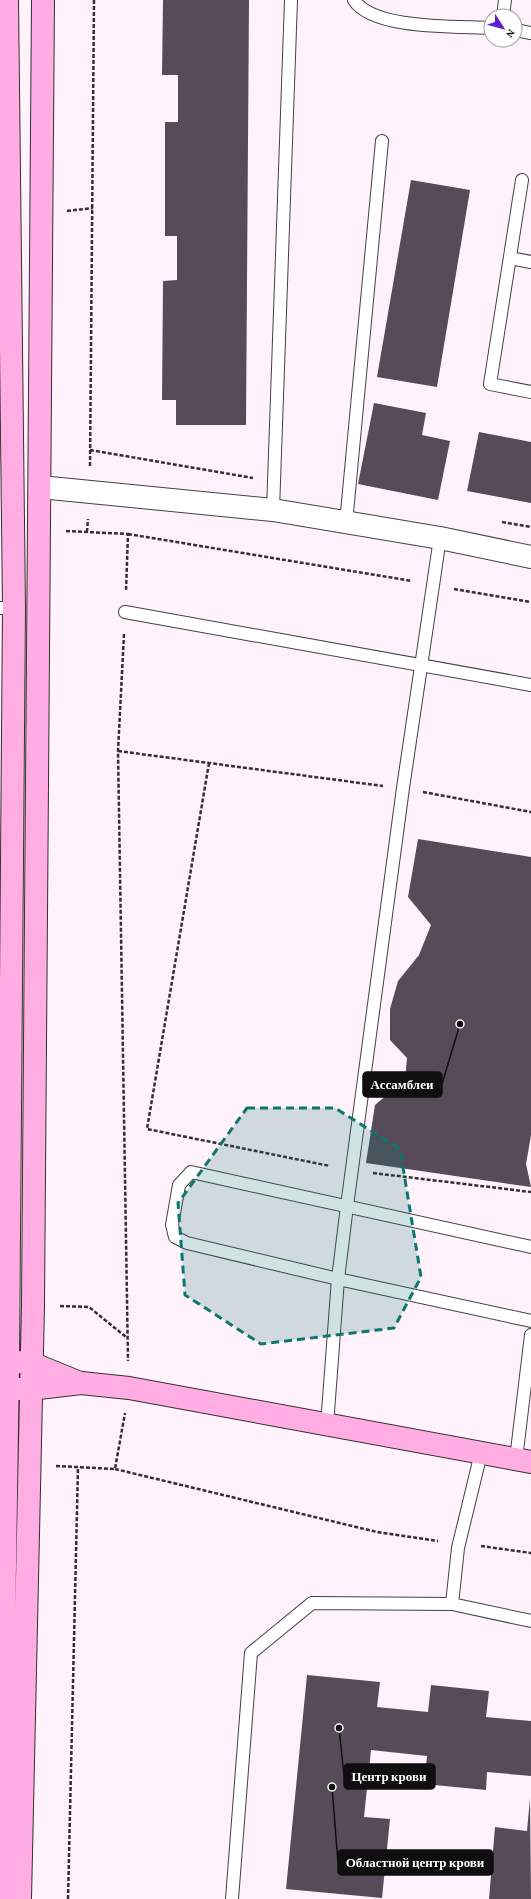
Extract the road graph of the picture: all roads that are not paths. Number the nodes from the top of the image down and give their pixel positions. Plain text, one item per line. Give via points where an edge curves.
1 (7, 0) edge
2 (42, 0) edge
3 (291, 0) edge
4 (354, 0) edge
5 (483, 27) edge
6 (382, 141) dead end
7 (522, 180) dead end
8 (5, 237) edge
9 (510, 258) junction
10 (531, 262) edge
11 (531, 392) edge
12 (40, 487) junction
13 (273, 510) junction
14 (346, 522) junction
15 (440, 538) junction
16 (531, 557) edge
17 (7, 608) edge
18 (125, 612) road end
19 (421, 666) junction
20 (531, 685) edge
21 (347, 1206) junction
22 (531, 1247) edge
23 (338, 1279) junction
24 (531, 1321) edge
25 (531, 1335) edge
26 (4, 1361) edge
27 (31, 1363) junction
28 (81, 1383) junction
29 (3, 1388) edge
30 (30, 1389) junction
31 (326, 1425) junction
32 (481, 1453) junction
33 (524, 1460) edge
34 (452, 1604) junction
35 (531, 1621) edge
36 (0, 1899) edge
37 (20, 1899) edge
38 (232, 1899) edge

1 - 8 main road
2 - 12 main road
3 - 13 lane
4 - 5 lane via 369,14 396,22
6 - 14 lane
7 - 9 lane
8 - 17 main road
9 - 10 lane
9 - 11 lane via 490,384
12 - 13 street
12 - 27 main road
13 - 14 street
14 - 15 street
15 - 16 street
15 - 19 lane
17 - 26 main road
18 - 19 lane
19 - 20 lane
19 - 21 lane via 402,788
21 - 22 lane
21 - 23 lane
21 - 23 lane via 191,1172 180,1185 172,1225 174,1236 187,1243
23 - 24 lane
23 - 31 lane
25 - 33 lane
26 - 27 main road
26 - 29 main road
27 - 28 main road
27 - 30 main road
28 - 30 main road
28 - 31 main road via 129,1388
29 - 30 main road
29 - 36 main road
30 - 37 main road
31 - 32 main road
32 - 33 main road
32 - 34 lane via 460,1544
34 - 35 lane
34 - 38 lane via 312,1604 251,1653

